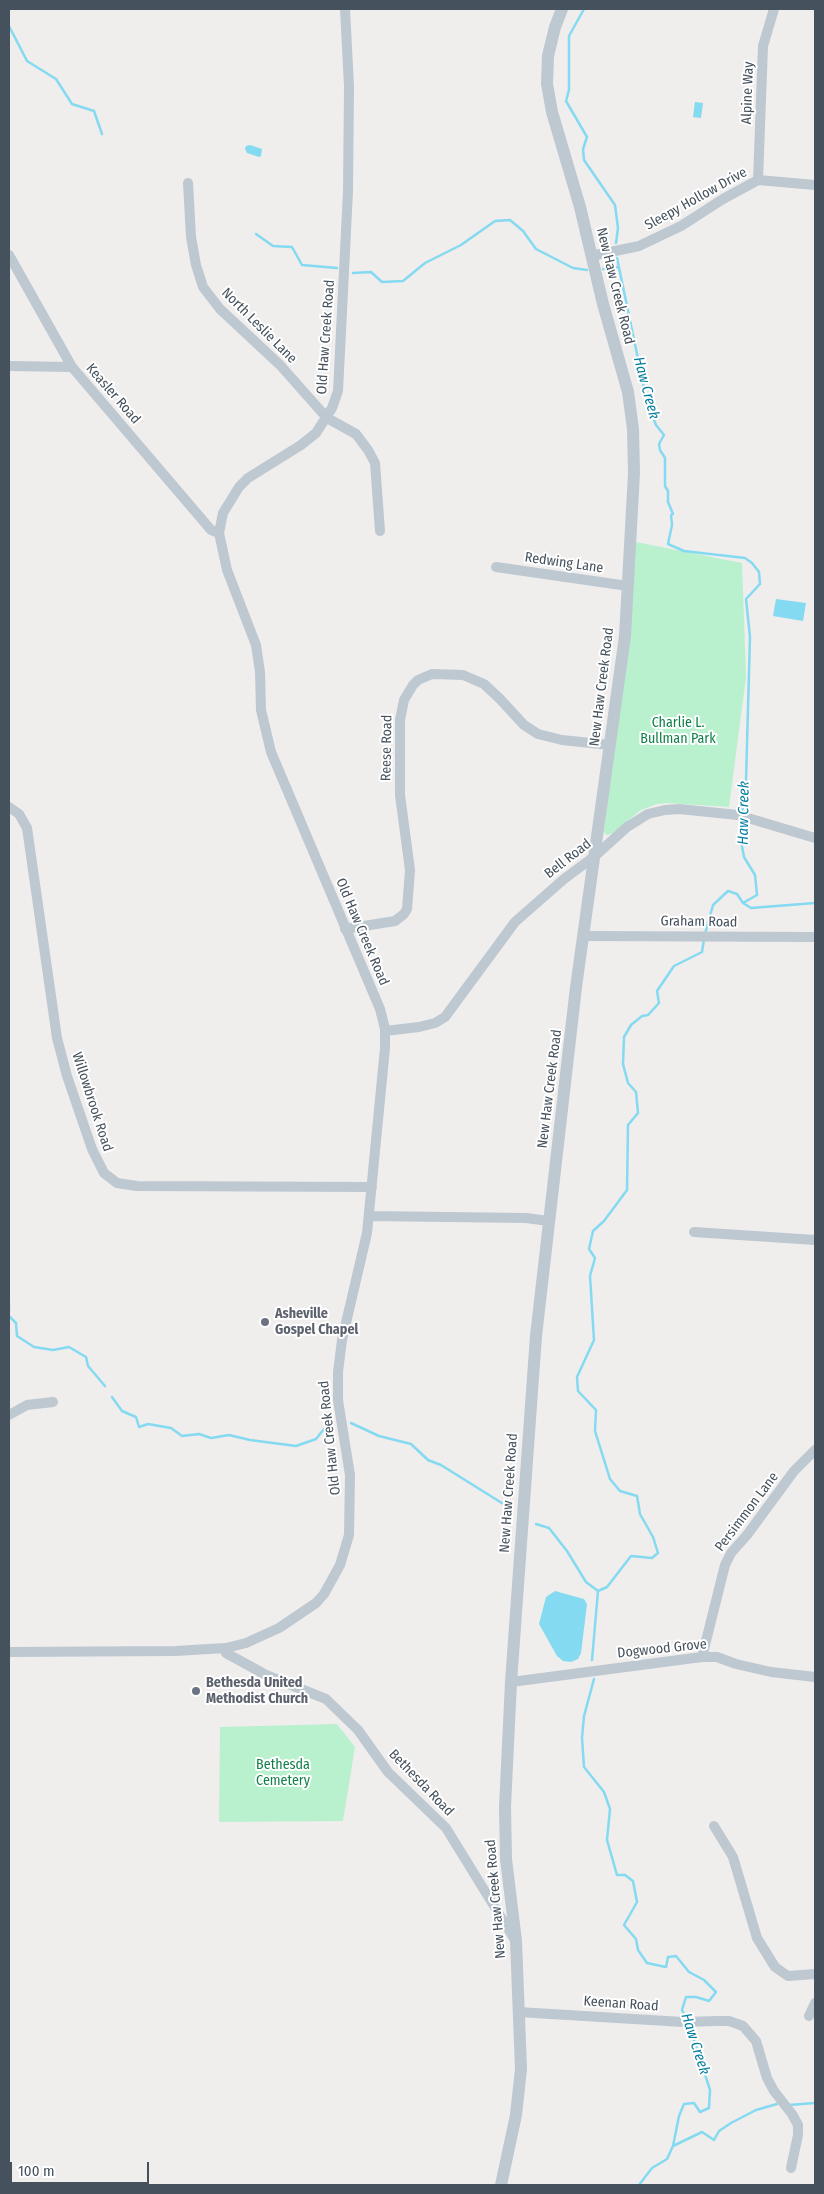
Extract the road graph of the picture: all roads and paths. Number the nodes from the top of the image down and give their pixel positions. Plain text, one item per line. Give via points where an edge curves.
1 (345, 9) edge
2 (562, 9) edge
3 (774, 9) edge
4 (758, 180) junction
5 (188, 183) dead end
6 (815, 185) edge
7 (9, 255) edge
8 (591, 256) junction
9 (9, 366) edge
10 (72, 367) junction
11 (327, 418) junction
12 (380, 532) dead end
13 (219, 533) junction
14 (496, 568) dead end
15 (628, 586) junction
16 (610, 744) junction
17 (9, 806) edge
18 (815, 838) edge
19 (595, 856) junction
20 (345, 929) junction
21 (583, 936) junction
22 (815, 937) edge
23 (385, 1031) junction
24 (372, 1186) junction
25 (369, 1216) junction
26 (549, 1221) junction
27 (694, 1232) dead end
28 (815, 1240) edge
29 (53, 1402) dead end
30 (9, 1415) edge
31 (815, 1450) edge
32 (226, 1648) junction
33 (9, 1652) edge
34 (702, 1656) junction
35 (815, 1677) edge
36 (511, 1682) junction
37 (714, 1826) dead end
38 (516, 1941) junction
39 (815, 1974) edge
40 (815, 2003) edge
41 (518, 2012) junction
42 (809, 2016) dead end
43 (791, 2168) dead end
44 (501, 2185) edge

1 - 11 street, Old Haw Creek Road via 349,113 341,360 338,391
2 - 8 street, New Haw Creek Road via 548,56 547,84
3 - 4 street, Alpine Way via 763,46
4 - 6 street, Sleepy Hollow Drive
4 - 8 street, Sleepy Hollow Drive via 681,226 639,246
5 - 11 street, North Leslie Lane via 191,237 204,287 220,309 280,365
7 - 10 street, Keasler Road
8 - 15 street, New Haw Creek Road via 628,392 633,429
9 - 10 street
10 - 13 street, Keasler Road via 212,530
11 - 12 street, North Leslie Lane via 356,434 375,463
11 - 13 street, Old Haw Creek Road via 308,440 260,469 239,487 223,513
13 - 20 street, Old Haw Creek Road via 227,570 256,646 263,719 271,752
14 - 15 street, Redwing Lane
15 - 16 street, New Haw Creek Road via 625,636
16 - 19 street, New Haw Creek Road
16 - 20 street, Reese Road via 562,740 538,734 524,725 484,684 463,675 432,674 418,680 404,700 400,720 400,794 410,870 407,909 394,921
17 - 24 street, Willowbrook Road via 19,814 27,828 55,1030 92,1149 104,1173 117,1183 137,1186
18 - 19 street, Bell Road via 743,816 679,809 653,812 638,819
19 - 21 street, New Haw Creek Road
19 - 23 street, Bell Road via 515,922 444,1017 419,1027
20 - 23 street, Old Haw Creek Road via 380,1009
21 - 22 street, Graham Road
21 - 26 street, New Haw Creek Road
23 - 24 street, Old Haw Creek Road
24 - 25 street, Old Haw Creek Road
25 - 26 street
25 - 32 street, Old Haw Creek Road via 338,1372 338,1400 350,1475 349,1535 345,1551 324,1594 316,1603 279,1628
26 - 36 street, New Haw Creek Road via 536,1336
27 - 28 street
29 - 30 street via 27,1405
31 - 34 street, Persimmon Lane via 794,1471 730,1553
32 - 33 street, Old Haw Creek Road
32 - 38 street, Bethesda Road via 226,1653 266,1675 326,1699 358,1730 388,1772 446,1828
34 - 35 street, Dogwood Grove via 771,1672
34 - 36 street, Dogwood Grove
36 - 38 street, New Haw Creek Road via 505,1830
37 - 39 street via 733,1857 757,1938 775,1967 788,1976
38 - 41 street, New Haw Creek Road
40 - 42 street
41 - 43 street, Keenan Road via 729,2022 743,2026 760,2050 774,2091 798,2125
41 - 44 street, New Haw Creek Road via 519,2093

